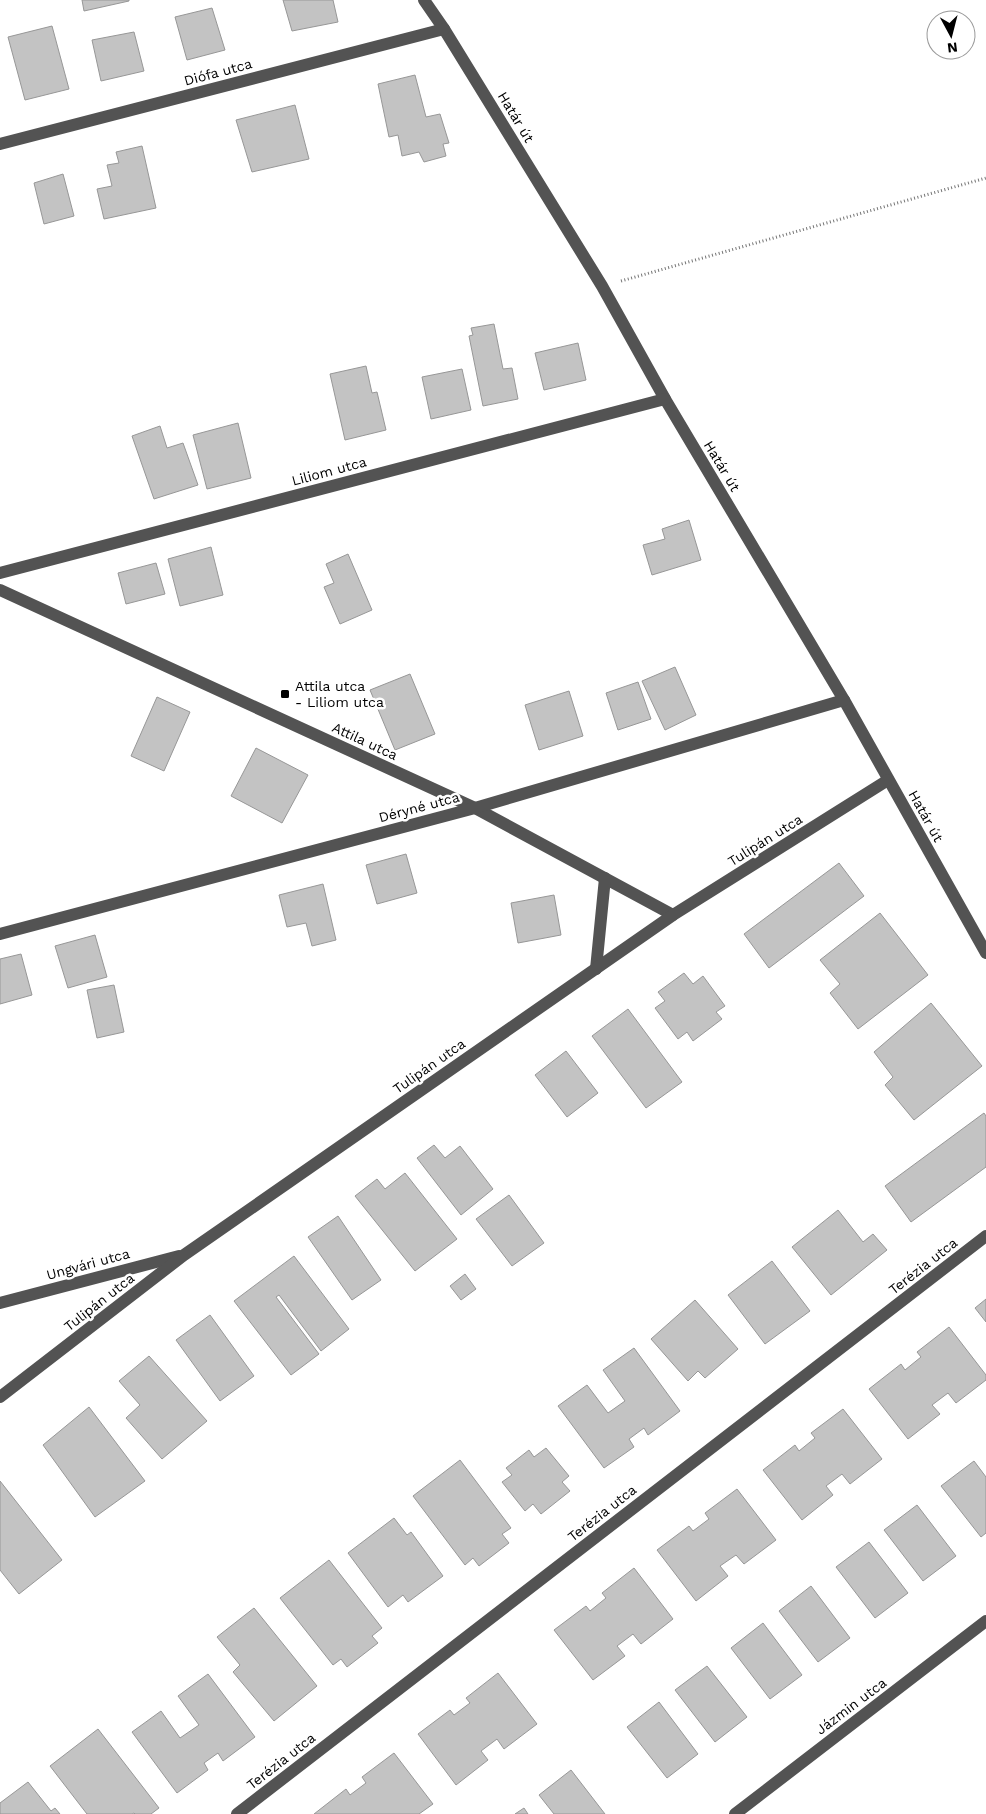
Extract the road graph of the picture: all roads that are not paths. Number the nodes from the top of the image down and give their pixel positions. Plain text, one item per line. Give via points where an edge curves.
1 (424, 0) edge
2 (444, 29) junction
3 (0, 144) edge
4 (665, 399) junction
5 (0, 573) edge
6 (0, 590) edge
7 (844, 700) junction
8 (888, 780) junction
9 (475, 808) junction
10 (605, 878) junction
11 (673, 915) junction
12 (0, 934) edge
13 (986, 953) edge
14 (596, 969) junction
15 (986, 1236) edge
16 (184, 1255) junction
17 (0, 1303) edge
18 (0, 1397) edge
19 (986, 1622) edge
20 (237, 1814) edge
21 (735, 1814) edge

1 - 2 street, Határ út
2 - 3 street, Diófa utca
2 - 4 street, Határ út via 602,286
4 - 5 street, Liliom utca
4 - 7 street, Határ út
6 - 9 street, Attila utca
7 - 8 street, Határ út
7 - 9 street, Déryné utca
8 - 11 street, Tulipán utca
8 - 13 street, Határ út
9 - 10 street, Attila utca
9 - 12 street, Déryné utca
10 - 11 street, Attila utca
10 - 14 street
11 - 14 street, Tulipán utca
14 - 16 street, Tulipán utca
15 - 20 street, Terézia utca
16 - 17 street, Ungvári utca
16 - 18 street, Tulipán utca
19 - 21 street, Jázmin utca

